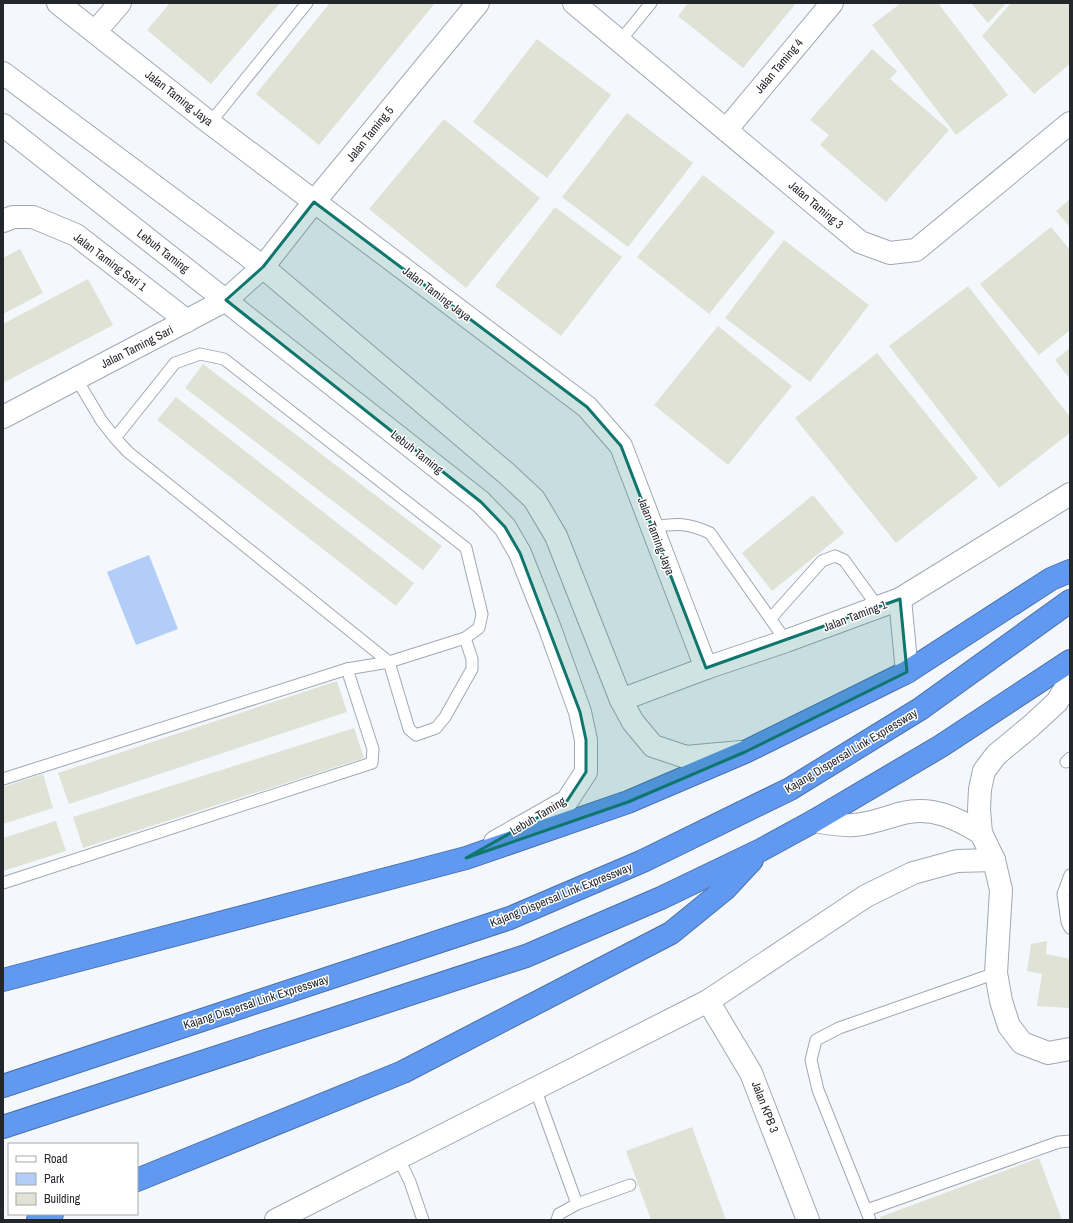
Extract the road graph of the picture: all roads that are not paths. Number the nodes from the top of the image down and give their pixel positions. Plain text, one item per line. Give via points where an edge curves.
1 (58, 3) edge
2 (120, 3) edge
3 (307, 3) edge
4 (478, 3) edge
5 (574, 3) edge
6 (651, 3) edge
7 (832, 3) edge
8 (95, 32) junction
9 (620, 41) junction
10 (3, 73) edge
11 (210, 123) junction
12 (1070, 123) edge
13 (3, 125) edge
14 (726, 130) junction
15 (314, 202) junction
16 (3, 221) edge
17 (263, 267) junction
18 (226, 300) junction
19 (187, 321) junction
20 (76, 378) junction
21 (3, 416) edge
22 (115, 438) junction
23 (1070, 494) edge
24 (653, 527) junction
25 (1070, 571) edge
26 (900, 599) junction
27 (1070, 600) edge
28 (878, 607) junction
29 (771, 618) junction
30 (465, 638) junction
31 (786, 641) junction
32 (1070, 661) edge
33 (389, 662) junction
34 (706, 668) junction
35 (347, 669) junction
36 (907, 672) junction
37 (1070, 680) edge
38 (621, 700) junction
39 (745, 752) junction
40 (3, 779) edge
41 (814, 821) junction
42 (981, 833) junction
43 (761, 850) junction
44 (466, 858) junction
45 (994, 860) junction
46 (1070, 875) edge
47 (3, 883) edge
48 (1070, 928) edge
49 (996, 973) junction
50 (3, 980) edge
51 (708, 1001) junction
52 (1070, 1049) edge
53 (3, 1086) edge
54 (535, 1088) junction
55 (3, 1127) edge
56 (1070, 1142) edge
57 (398, 1157) junction
58 (138, 1180) edge
59 (630, 1184) dead end
60 (577, 1204) junction
61 (50, 1215) edge
62 (868, 1215) edge
63 (297, 1216) edge
64 (38, 1220) edge
65 (276, 1220) edge
66 (423, 1220) edge
67 (557, 1220) edge
68 (808, 1220) edge

1 - 8 street, Jalan Taming Jaya
2 - 8 street
3 - 11 lane
4 - 15 street, Jalan Taming 5
5 - 9 street, Jalan Taming 3
6 - 9 lane
7 - 14 street, Jalan Taming 4
8 - 11 street, Jalan Taming Jaya
9 - 14 street, Jalan Taming 3
10 - 17 street
11 - 15 street, Jalan Taming Jaya
12 - 14 street, Jalan Taming 3 via 916,250 890,253 860,242
13 - 18 street, Lebuh Taming
15 - 17 street, Jalan Taming 5
15 - 24 street, Jalan Taming Jaya via 587,407 621,446
16 - 19 street, Jalan Taming Sari 1 via 13,217 33,217 76,235
17 - 18 street, Jalan Taming Sari
17 - 38 street via 534,499 556,536
18 - 19 street, Jalan Taming Sari
18 - 44 street, Lebuh Taming via 481,502 505,527 520,553 580,712 586,740 586,772 567,801
19 - 20 street, Jalan Taming Sari
20 - 21 street, Jalan Taming Sari
20 - 22 lane via 100,420
22 - 30 lane via 175,363 200,354 224,359 466,548 482,614 479,628
22 - 33 lane via 128,452
23 - 26 street, Jalan Taming 1
24 - 29 lane via 670,524 693,526 710,533
24 - 34 street, Jalan Taming Jaya
25 - 36 highway via 1051,579
26 - 28 street, Jalan Taming 1
26 - 36 street
27 - 53 highway, Kajang Dispersal Link Expressway via 920,709 790,789 643,861 510,918
28 - 29 lane via 844,560 835,556 822,561
28 - 31 street, Jalan Taming 1
29 - 31 lane
30 - 33 lane
30 - 33 lane via 472,659 472,669 436,728 416,735 409,729
31 - 34 street, Jalan Taming 1
32 - 41 highway via 942,746
33 - 35 lane
34 - 38 street, Jalan Taming 1
35 - 40 lane
35 - 47 lane via 373,749 372,763
36 - 39 highway
37 - 42 street via 1057,702 996,755 984,771 979,810
38 - 39 street via 633,722 653,746 686,757
39 - 44 highway via 628,802
41 - 42 street via 853,826 927,810 955,818
41 - 43 highway
42 - 45 street
43 - 55 highway via 661,898 526,956
43 - 58 highway via 725,889 671,932 403,1072
44 - 50 highway
45 - 49 street via 1001,890
45 - 51 street via 957,861 913,873 866,896
46 - 48 lane via 1063,894
49 - 52 street via 1000,1001 1009,1026 1022,1043 1048,1053
49 - 62 lane via 839,1028 816,1040 811,1060 818,1090
51 - 54 street
51 - 68 street, Jalan KPB 3 via 751,1073
54 - 57 street
54 - 60 lane
56 - 62 lane via 1059,1142
57 - 63 street
57 - 66 lane
59 - 60 lane
60 - 67 lane via 559,1214
61 - 64 highway
63 - 65 street

